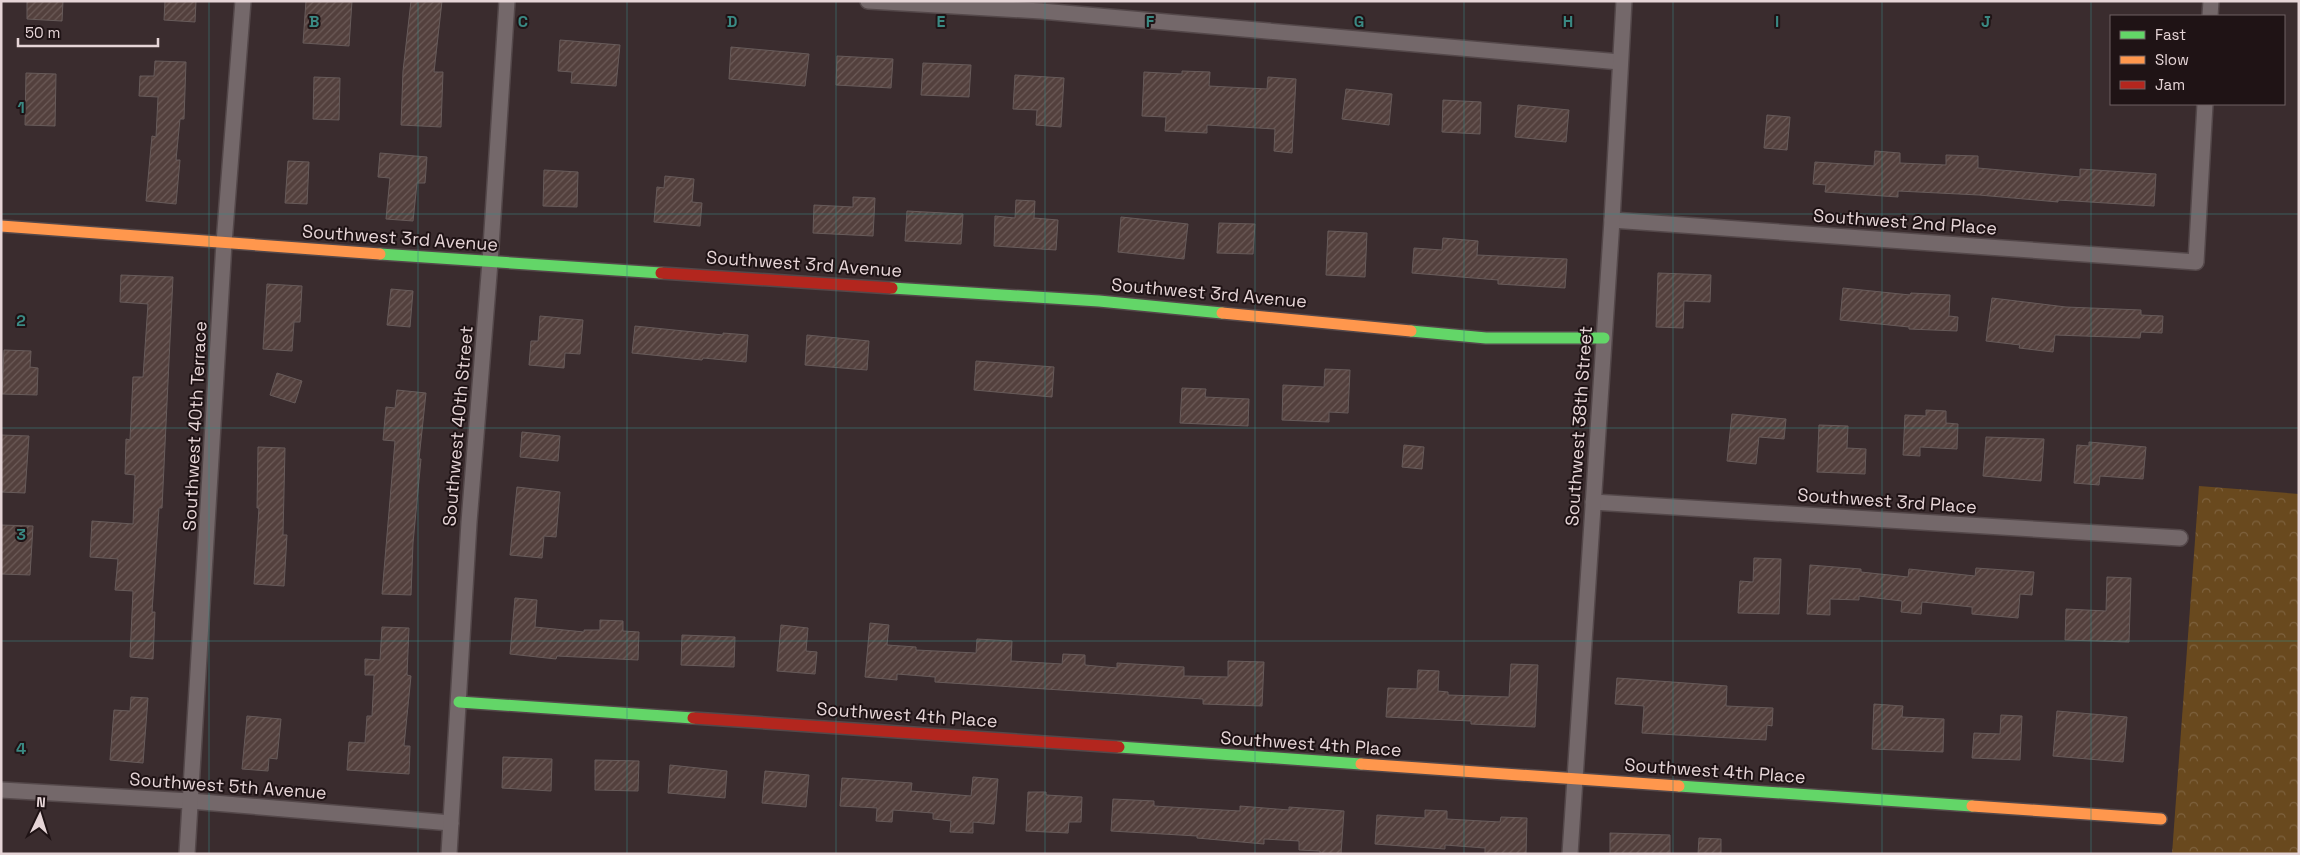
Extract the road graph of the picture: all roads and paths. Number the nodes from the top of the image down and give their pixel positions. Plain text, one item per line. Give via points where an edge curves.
1 (243, 1) edge
2 (507, 1) edge
3 (868, 1) edge
4 (1624, 1) edge
5 (2210, 1) edge
6 (2210, 15) edge
7 (1620, 62) junction
8 (2205, 105) edge
9 (1612, 220) junction
10 (1, 226) edge
11 (224, 242) junction
12 (490, 262) junction
13 (1604, 338) junction
14 (1593, 502) junction
15 (2180, 538) dead end
16 (459, 702) junction
17 (1575, 780) junction
18 (1, 790) edge
19 (190, 801) junction
20 (2161, 820) dead end
21 (451, 823) junction
22 (187, 854) edge
23 (449, 854) edge
24 (1570, 854) edge

1 - 11 street, Southwest 40th Terrace
2 - 12 street, Southwest 40th Street
3 - 7 street via 1042,11
4 - 7 street, Southwest 38th Street
5 - 6 street
7 - 9 street, Southwest 38th Street
8 - 9 street, Southwest 2nd Place via 2196,262
9 - 13 street, Southwest 38th Street
10 - 11 street, Southwest 3rd Avenue
11 - 12 street, Southwest 3rd Avenue
11 - 19 street, Southwest 40th Terrace
12 - 13 street, Southwest 3rd Avenue via 1099,301 1486,338
12 - 16 street, Southwest 40th Street via 469,522
13 - 14 street, Southwest 38th Street
14 - 15 street, Southwest 3rd Place
14 - 17 street, Southwest 38th Street
16 - 17 street, Southwest 4th Place
16 - 21 street, Southwest 40th Street
17 - 20 street, Southwest 4th Place
17 - 24 street, Southwest 38th Street
18 - 19 street, Southwest 5th Avenue
19 - 21 street, Southwest 5th Avenue
19 - 22 street, Southwest 40th Terrace
21 - 23 street, Southwest 40th Street

